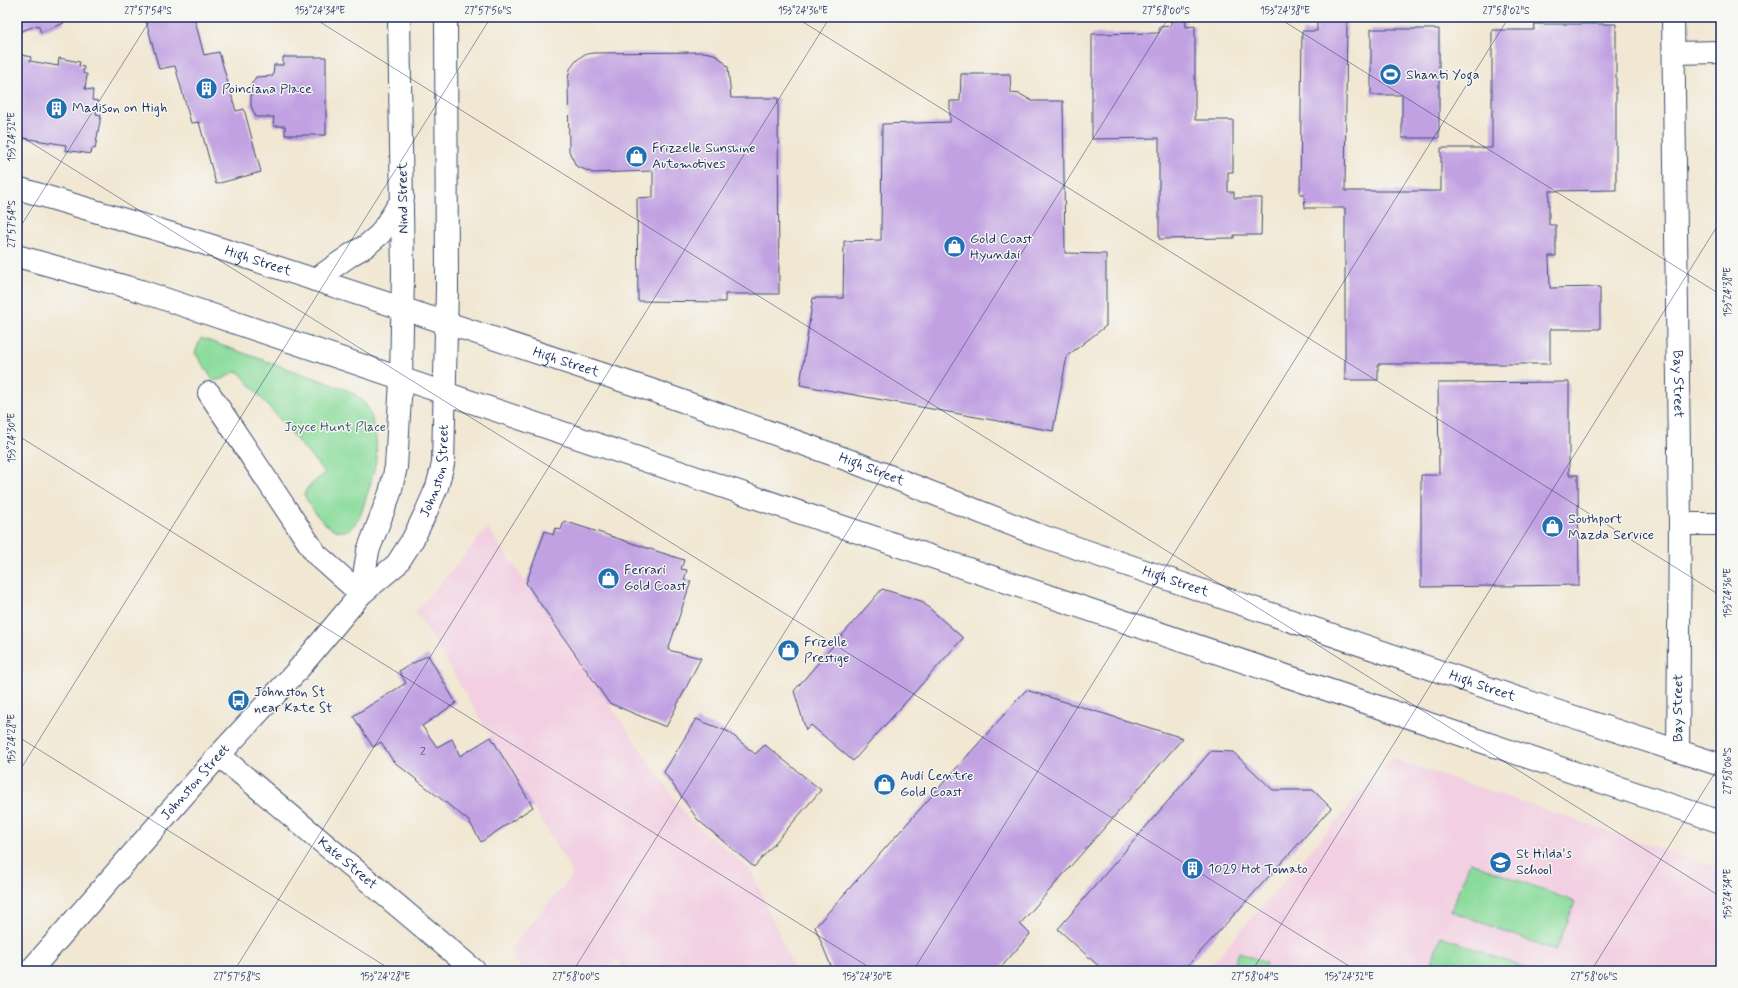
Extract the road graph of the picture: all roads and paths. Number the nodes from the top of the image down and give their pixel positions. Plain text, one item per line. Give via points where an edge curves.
1 (400, 17) edge
2 (446, 17) edge
3 (1673, 17) edge
4 (1721, 52) edge
5 (1674, 53) junction
6 (17, 188) edge
7 (403, 198) junction
8 (17, 256) edge
9 (315, 280) junction
10 (402, 309) junction
11 (446, 322) junction
12 (401, 380) junction
13 (209, 393) dead end
14 (445, 393) junction
15 (1680, 524) junction
16 (1721, 524) edge
17 (361, 594) junction
18 (1678, 751) junction
19 (220, 755) junction
20 (1721, 765) edge
21 (1721, 822) edge
22 (30, 971) edge
23 (475, 971) edge

1 - 7 main road, Nind Street
2 - 11 main road
3 - 5 main road, Bay Street
4 - 5 main road
5 - 15 main road, Bay Street
6 - 9 main road, High Street via 134,222
7 - 9 main road via 380,234
7 - 10 main road, Nind Street
8 - 12 main road via 141,292
9 - 10 main road, High Street
10 - 11 main road, High Street
10 - 12 main road, Nind Street
11 - 14 main road, Johnston Street
11 - 18 main road, High Street via 654,391 851,461 1036,534
12 - 14 main road
12 - 17 main road via 396,467 383,514 368,551
13 - 17 main road via 316,554
14 - 17 main road, Johnston Street via 443,464 437,487 413,539 397,564
14 - 21 main road
15 - 16 main road
15 - 18 main road, Bay Street
17 - 19 main road, Johnston Street via 296,672
18 - 20 main road, High Street
19 - 22 main road, Johnston Street
19 - 23 main road, Kate Street

